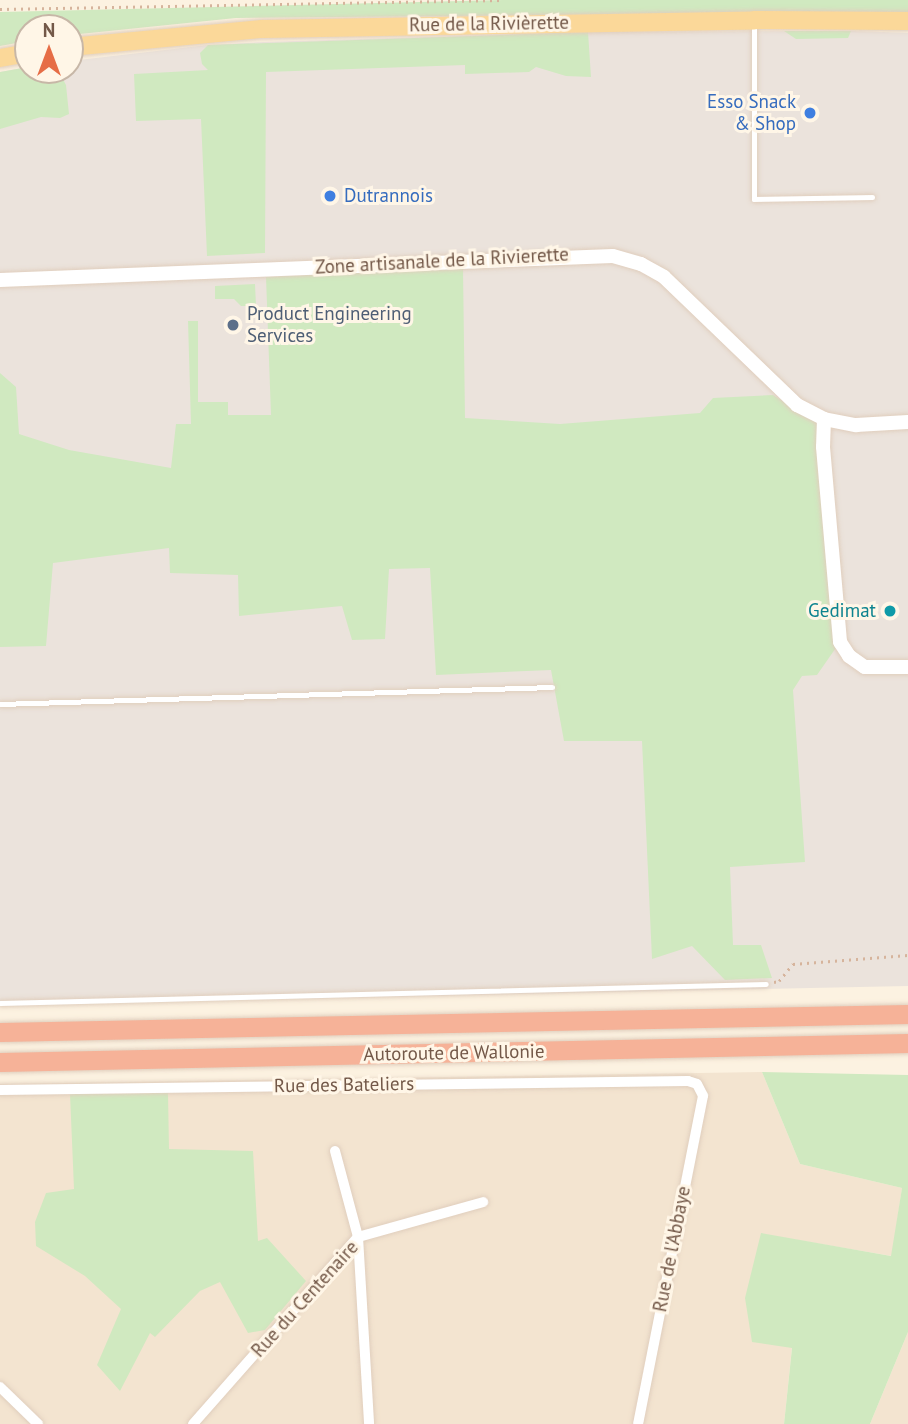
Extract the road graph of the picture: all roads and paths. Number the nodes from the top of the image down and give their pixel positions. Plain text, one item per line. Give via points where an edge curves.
1 (503, 0) edge
2 (0, 9) edge
3 (754, 20) junction
4 (908, 21) edge
5 (84, 46) edge
6 (872, 197) dead end
7 (0, 280) edge
8 (824, 419) junction
9 (908, 422) edge
10 (908, 667) edge
11 (552, 687) dead end
12 (0, 704) edge
13 (908, 955) edge
14 (766, 984) joint
15 (0, 1003) edge
16 (908, 1005) edge
17 (908, 1014) edge
18 (844, 1015) junction
19 (0, 1032) edge
20 (908, 1043) edge
21 (884, 1044) junction
22 (908, 1058) edge
23 (0, 1062) edge
24 (688, 1080) joint
25 (0, 1090) edge
26 (335, 1151) dead end
27 (482, 1202) dead end
28 (358, 1237) junction
29 (0, 1387) edge
30 (38, 1424) edge
31 (193, 1424) edge
32 (369, 1424) edge
33 (638, 1424) edge

1 - 2 path
3 - 4 main road, Rue de la Rivièrette
3 - 5 main road, Rue de la Rivièrette via 262,29
3 - 6 lane via 754,200
7 - 8 street, Zone artisanale de la Rivierette via 614,256 664,277 797,405
8 - 9 street, Zone artisanale de la Rivierette via 856,425
8 - 10 street via 840,642 849,656 865,667
11 - 12 lane
13 - 14 path via 793,964 779,981
14 - 15 lane
16 - 18 highway
17 - 18 highway, Autoroute de Wallonie
18 - 19 highway, Autoroute de Wallonie
20 - 21 highway, Autoroute de Wallonie
21 - 22 highway
21 - 23 highway, Autoroute de Wallonie
24 - 25 street, Rue des Bateliers
24 - 33 street, Rue de l'Abbaye via 697,1084 702,1096
26 - 28 street
27 - 28 street, Rue du Centenaire
28 - 31 street, Rue du Centenaire
28 - 32 street
29 - 30 street

